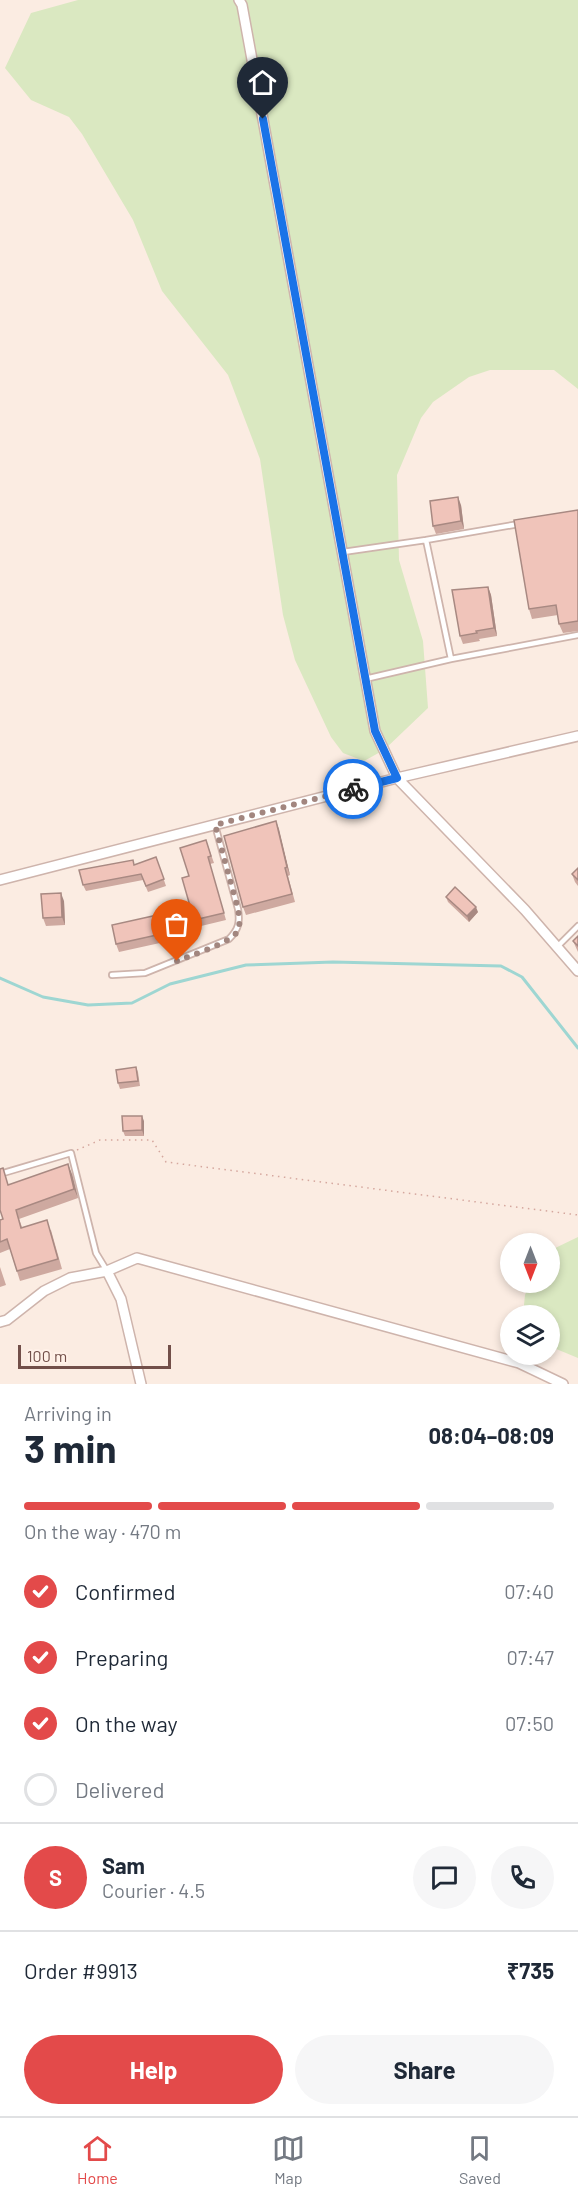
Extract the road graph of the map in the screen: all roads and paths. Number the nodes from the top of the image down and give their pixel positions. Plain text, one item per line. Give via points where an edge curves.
1 (239, 0) edge
2 (531, 522) edge
3 (426, 540) junction
4 (342, 552) junction
5 (578, 635) edge
6 (451, 659) junction
7 (366, 679) junction
8 (578, 736) edge
9 (397, 778) junction
10 (215, 825) junction
11 (0, 880) edge
12 (578, 926) edge
13 (557, 947) junction
14 (578, 971) edge
15 (112, 975) dead end
16 (71, 1153) junction
17 (0, 1174) edge
18 (578, 1215) edge
19 (107, 1271) junction
20 (0, 1322) edge
21 (141, 1384) edge
22 (563, 1384) edge

1 - 4 street
2 - 3 lane
3 - 4 lane
3 - 6 lane
4 - 7 street
5 - 6 lane
6 - 7 lane
7 - 9 street via 375,731
8 - 9 street
9 - 10 street
9 - 13 street
10 - 11 street
10 - 15 lane via 238,909 237,931 229,939 145,974
12 - 13 lane
13 - 14 street
16 - 17 lane
16 - 18 path via 100,1140 152,1140 166,1162
16 - 19 lane via 96,1253
19 - 20 street via 70,1278
19 - 21 street via 121,1299
19 - 22 street via 137,1258 519,1363

